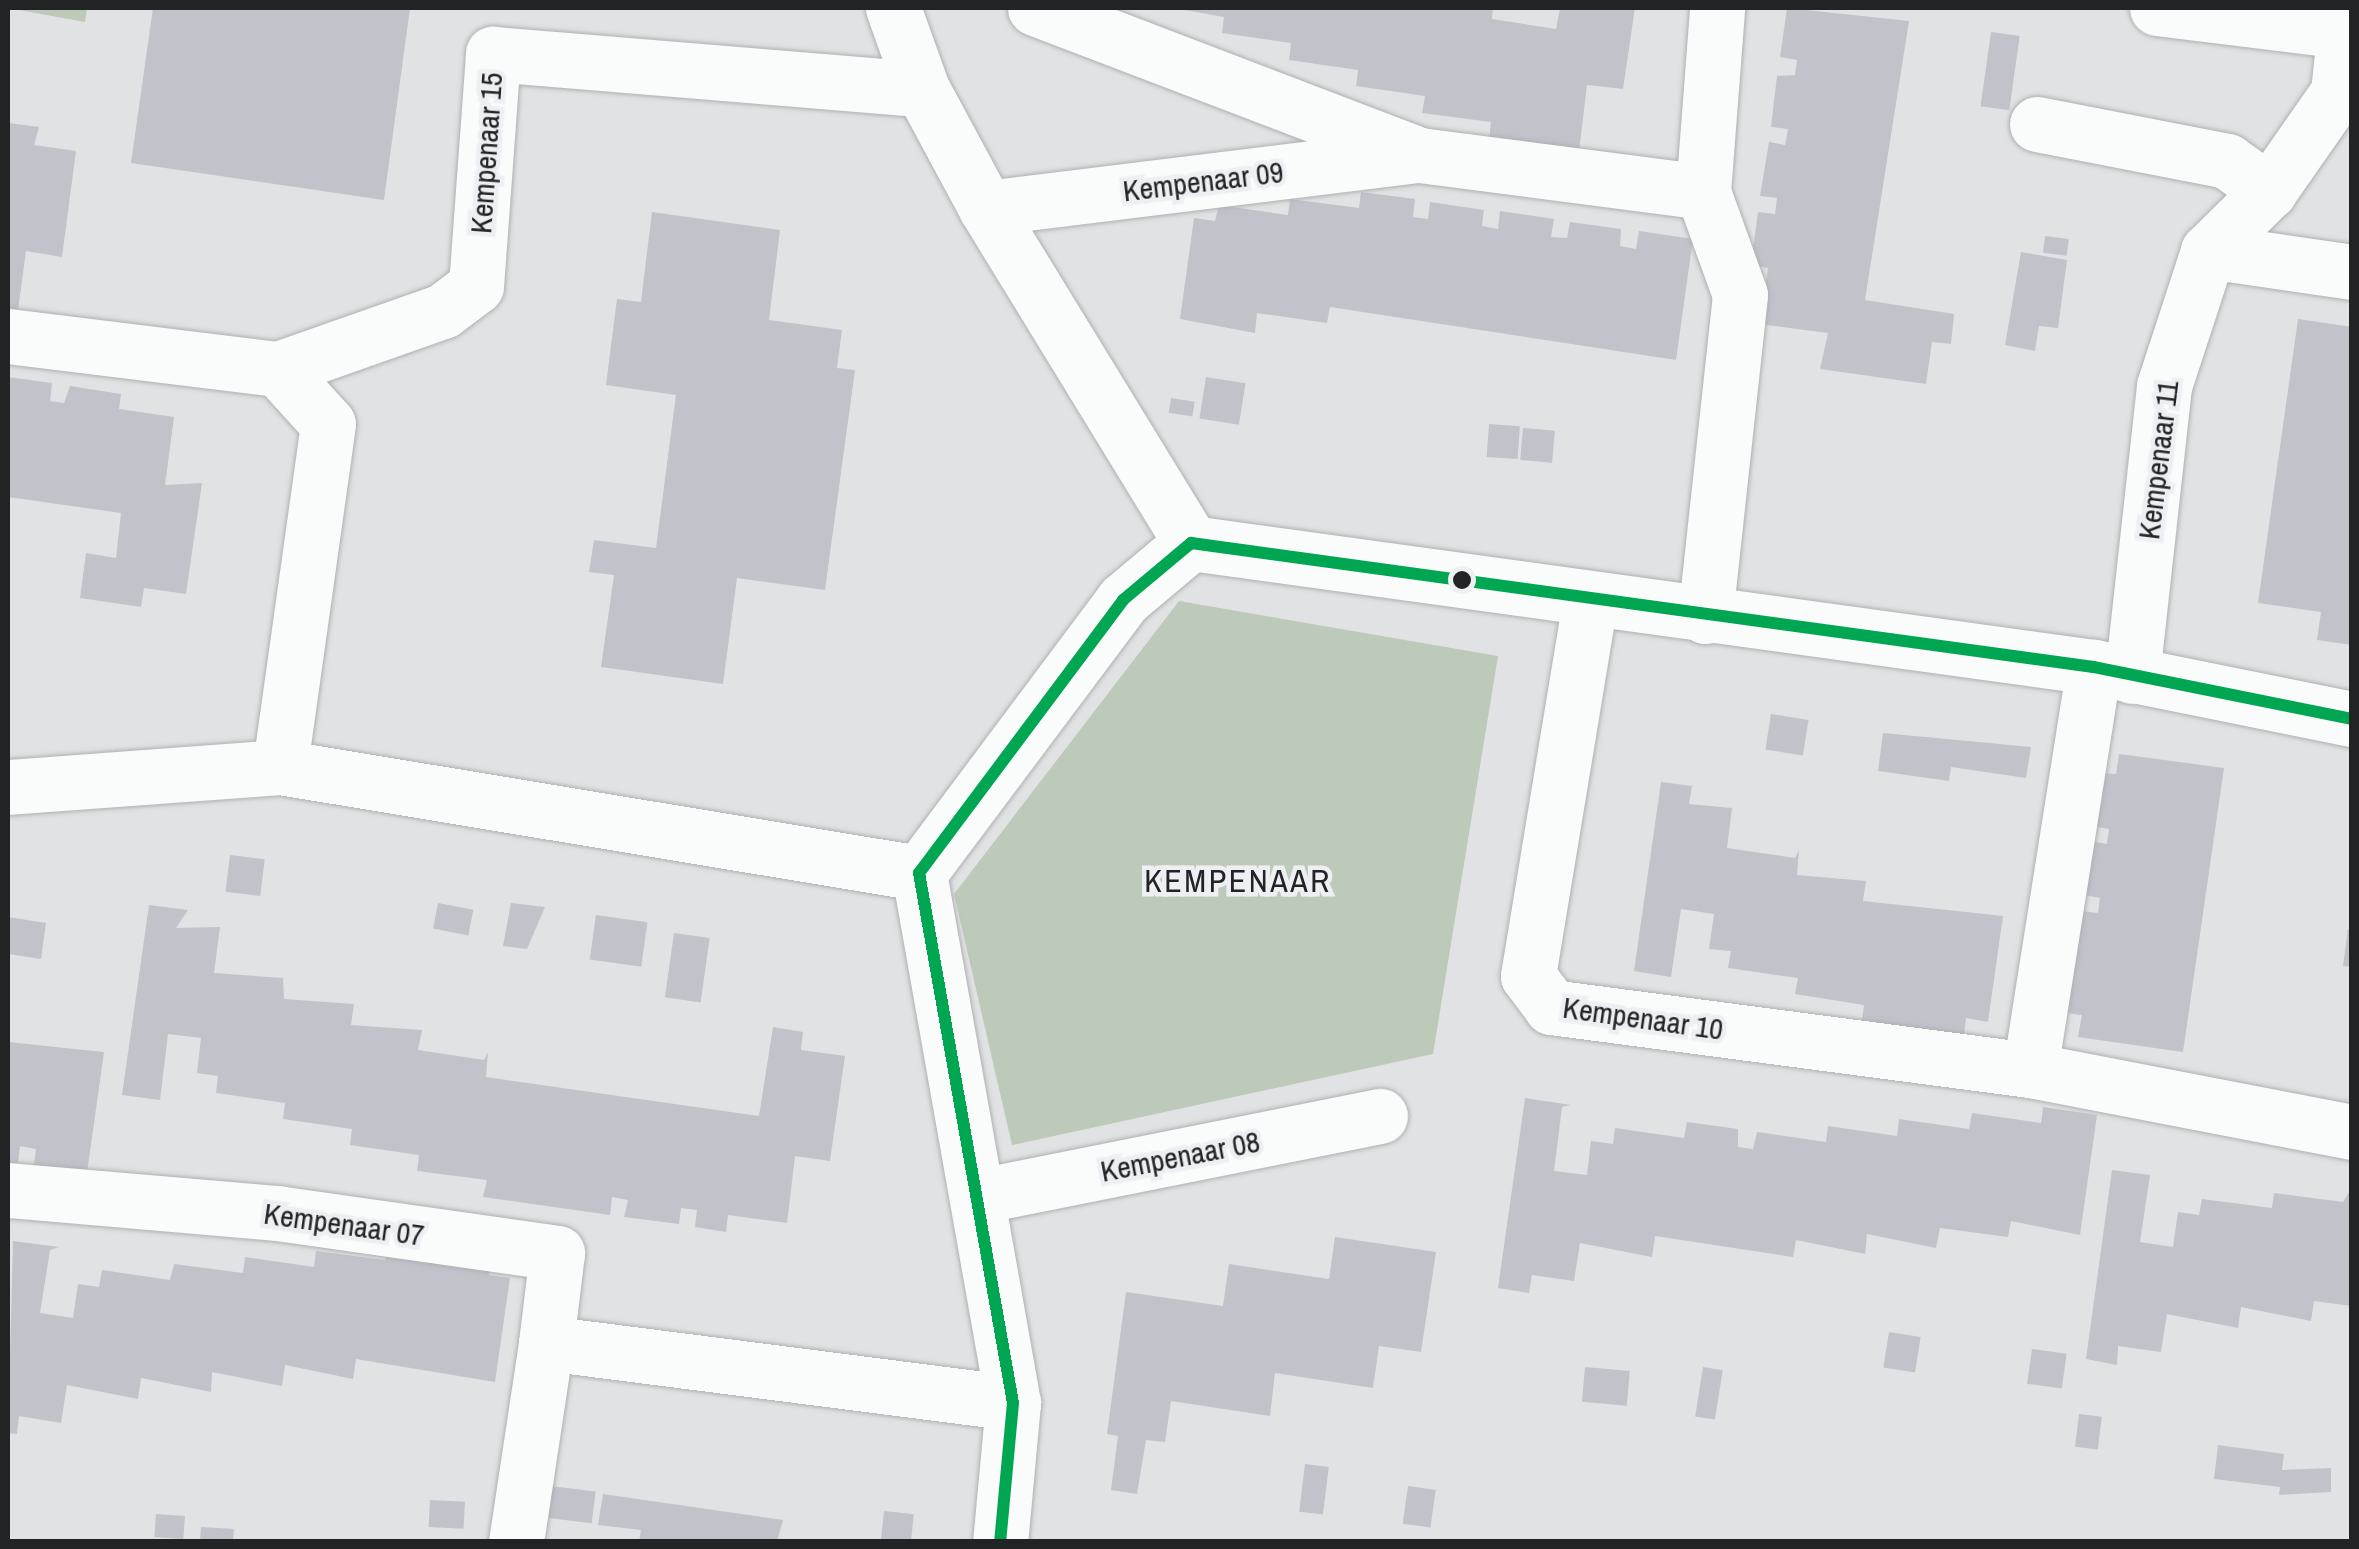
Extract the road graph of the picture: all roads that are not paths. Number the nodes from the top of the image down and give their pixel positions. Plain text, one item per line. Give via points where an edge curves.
1 (893, 8) edge
2 (1035, 8) edge
3 (1717, 8) edge
4 (2157, 8) edge
5 (2346, 19) edge
6 (922, 89) junction
7 (2038, 124) dead end
8 (1420, 155) junction
9 (2269, 191) junction
10 (1703, 192) junction
11 (986, 208) junction
12 (2208, 251) junction
13 (2352, 272) edge
14 (8, 336) edge
15 (278, 369) junction
16 (1191, 544) junction
17 (1590, 601) junction
18 (1705, 616) junction
19 (2113, 671) junction
20 (2352, 719) edge
21 (280, 767) junction
22 (8, 786) edge
23 (919, 873) junction
24 (2030, 1070) junction
25 (1380, 1116) dead end
26 (2352, 1132) edge
27 (24, 1192) edge
28 (979, 1196) junction
29 (546, 1342) junction
30 (1013, 1403) junction
31 (516, 1542) edge
32 (1000, 1542) edge

1 - 6 street
2 - 8 street, Kempenaar 09
3 - 10 street
4 - 5 street, Kempenaar 11
5 - 9 street, Kempenaar 11 via 2338,92
6 - 11 street
6 - 15 street, Kempenaar 15 via 493,54 476,286 443,311
7 - 9 street via 2227,161
8 - 10 street, Kempenaar 09
8 - 11 street, Kempenaar 09
9 - 12 street, Kempenaar 11
10 - 18 street via 1740,295
11 - 16 street
12 - 13 street
12 - 19 street, Kempenaar 11 via 2164,386
14 - 15 street, Kempenaar 15
15 - 21 street via 328,424
16 - 17 street
16 - 23 street via 1123,600
17 - 18 street
17 - 24 street, Kempenaar 10 via 1528,976 1551,1007
18 - 19 street
19 - 20 street
19 - 24 street
21 - 22 street
21 - 23 street
23 - 28 street
24 - 26 street, Kempenaar 10
25 - 28 street, Kempenaar 08
27 - 29 street, Kempenaar 07 via 277,1213 557,1253
28 - 30 street
29 - 30 street
29 - 31 street, Kempenaar 07
30 - 32 street

